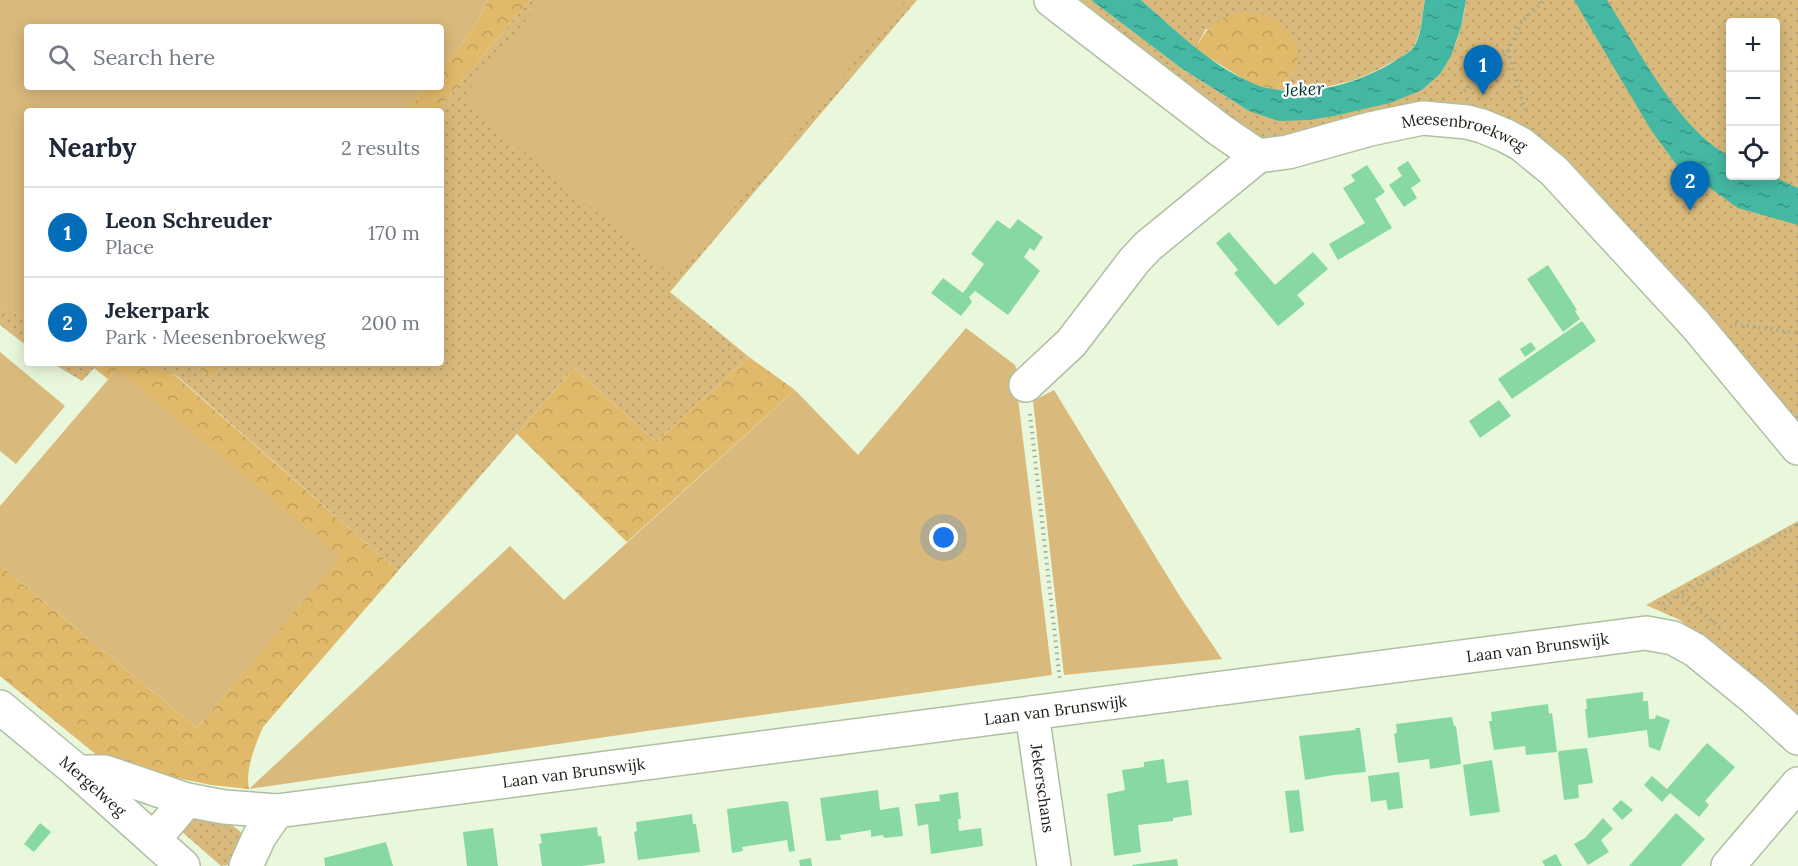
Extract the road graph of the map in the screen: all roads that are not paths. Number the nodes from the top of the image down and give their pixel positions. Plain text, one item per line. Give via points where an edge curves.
1 (1051, 0) edge
2 (1258, 156) junction
3 (1026, 385) road end
4 (1798, 448) edge
5 (0, 707) edge
6 (1047, 711) junction
7 (1798, 738) edge
8 (78, 772) junction
9 (1798, 784) edge
10 (187, 800) junction
11 (278, 811) junction
12 (154, 839) junction
13 (183, 866) edge
14 (246, 866) edge
15 (1054, 866) edge
16 (1728, 866) edge

1 - 2 street
2 - 3 street via 1148,246 1071,343
2 - 4 street, Meesenbroekweg via 1423,118 1482,126 1521,144 1554,171 1695,324
5 - 8 street, Mergelweg
6 - 7 street, Laan van Brunswijk via 1655,633 1673,638 1707,659
6 - 11 street, Laan van Brunswijk
6 - 15 street, Jekerschans
8 - 10 street, Laan van Brunswijk via 105,772
8 - 12 street, Mergelweg
9 - 16 street
10 - 11 street, Laan van Brunswijk
10 - 12 street
11 - 14 street
12 - 13 street, Mergelweg

